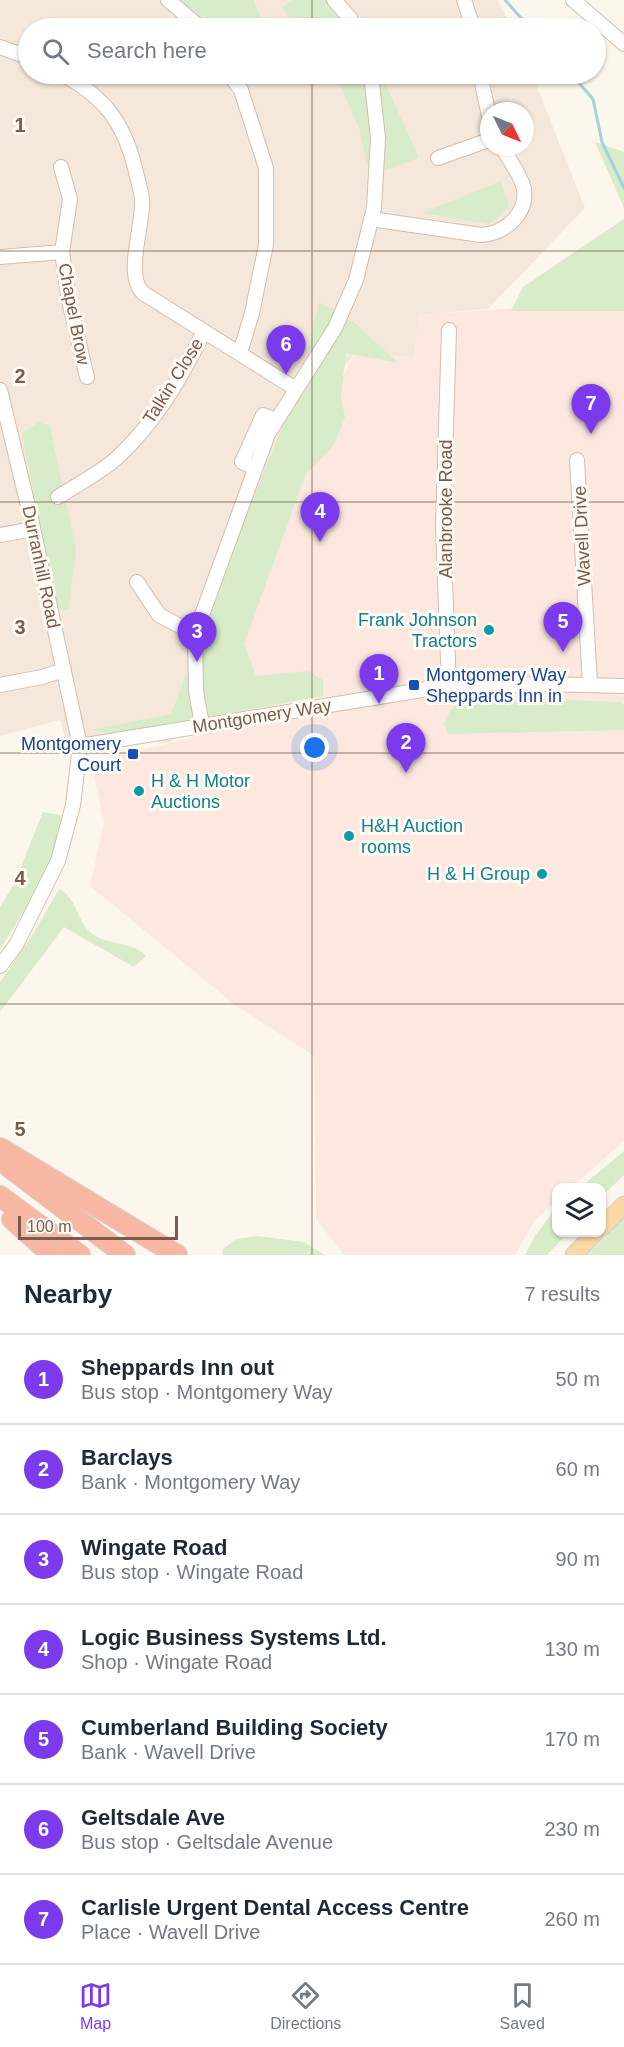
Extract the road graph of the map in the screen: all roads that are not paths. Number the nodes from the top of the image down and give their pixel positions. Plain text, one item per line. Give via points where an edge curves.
1 (168, 0) edge
2 (334, 0) edge
3 (464, 0) edge
4 (573, 0) edge
5 (189, 18) edge
6 (350, 18) edge
7 (471, 18) edge
8 (594, 18) edge
9 (606, 28) edge
10 (624, 44) edge
11 (0, 47) edge
12 (18, 53) edge
13 (81, 84) edge
14 (237, 84) edge
15 (372, 84) edge
16 (482, 84) edge
17 (486, 102) edge
18 (480, 143) edge
19 (507, 156) edge
20 (438, 158) dead end
21 (61, 167) dead end
22 (371, 219) junction
23 (62, 252) junction
24 (0, 257) edge
25 (449, 330) dead end
26 (204, 331) junction
27 (240, 353) junction
28 (87, 377) dead end
29 (296, 389) junction
30 (0, 390) edge
31 (577, 460) dead end
32 (58, 498) dead end
33 (33, 529) junction
34 (0, 535) edge
35 (137, 582) dead end
36 (195, 634) junction
37 (64, 670) junction
38 (590, 684) junction
39 (0, 685) edge
40 (624, 686) edge
41 (449, 689) junction
42 (202, 725) junction
43 (80, 746) junction
44 (0, 966) edge
45 (0, 1148) edge
46 (0, 1160) edge
47 (0, 1196) edge
48 (624, 1205) edge
49 (0, 1209) edge
50 (606, 1223) edge
51 (592, 1237) edge
52 (52, 1255) edge
53 (80, 1255) edge
54 (125, 1255) edge
55 (177, 1255) edge
56 (574, 1255) edge

1 - 5 street
2 - 6 street
3 - 7 street
4 - 8 street
9 - 10 street
11 - 12 street
13 - 26 street via 112,113 130,148 142,200 135,273 139,289
14 - 27 street via 266,168 266,244
15 - 22 street via 378,138
16 - 17 street
18 - 20 street
19 - 22 street via 524,189 524,200 511,224 496,233 481,235
21 - 23 street, Chapel Brow via 70,199
22 - 29 street via 357,280 335,328
23 - 24 street, Chapel Brow
23 - 28 street, Chapel Brow
25 - 41 street, Alanbrooke Road via 443,525
26 - 27 street
26 - 32 street, Talkin Close via 153,419 117,457
27 - 29 street
29 - 36 street via 268,434
30 - 33 street, Durranhill Road
31 - 38 street, Wavell Drive
33 - 34 street
33 - 37 street, Durranhill Road
35 - 36 street via 159,615
36 - 42 street via 196,691
37 - 39 street
37 - 43 street, Durranhill Road
38 - 40 street, Montgomery Way
38 - 41 street, Montgomery Way
41 - 42 street, Montgomery Way
42 - 43 street, Montgomery Way
43 - 44 street, Durranhill Road via 73,805 58,861 16,945
45 - 55 highway
46 - 54 highway
47 - 53 highway
48 - 50 main road
49 - 52 highway
51 - 56 main road

